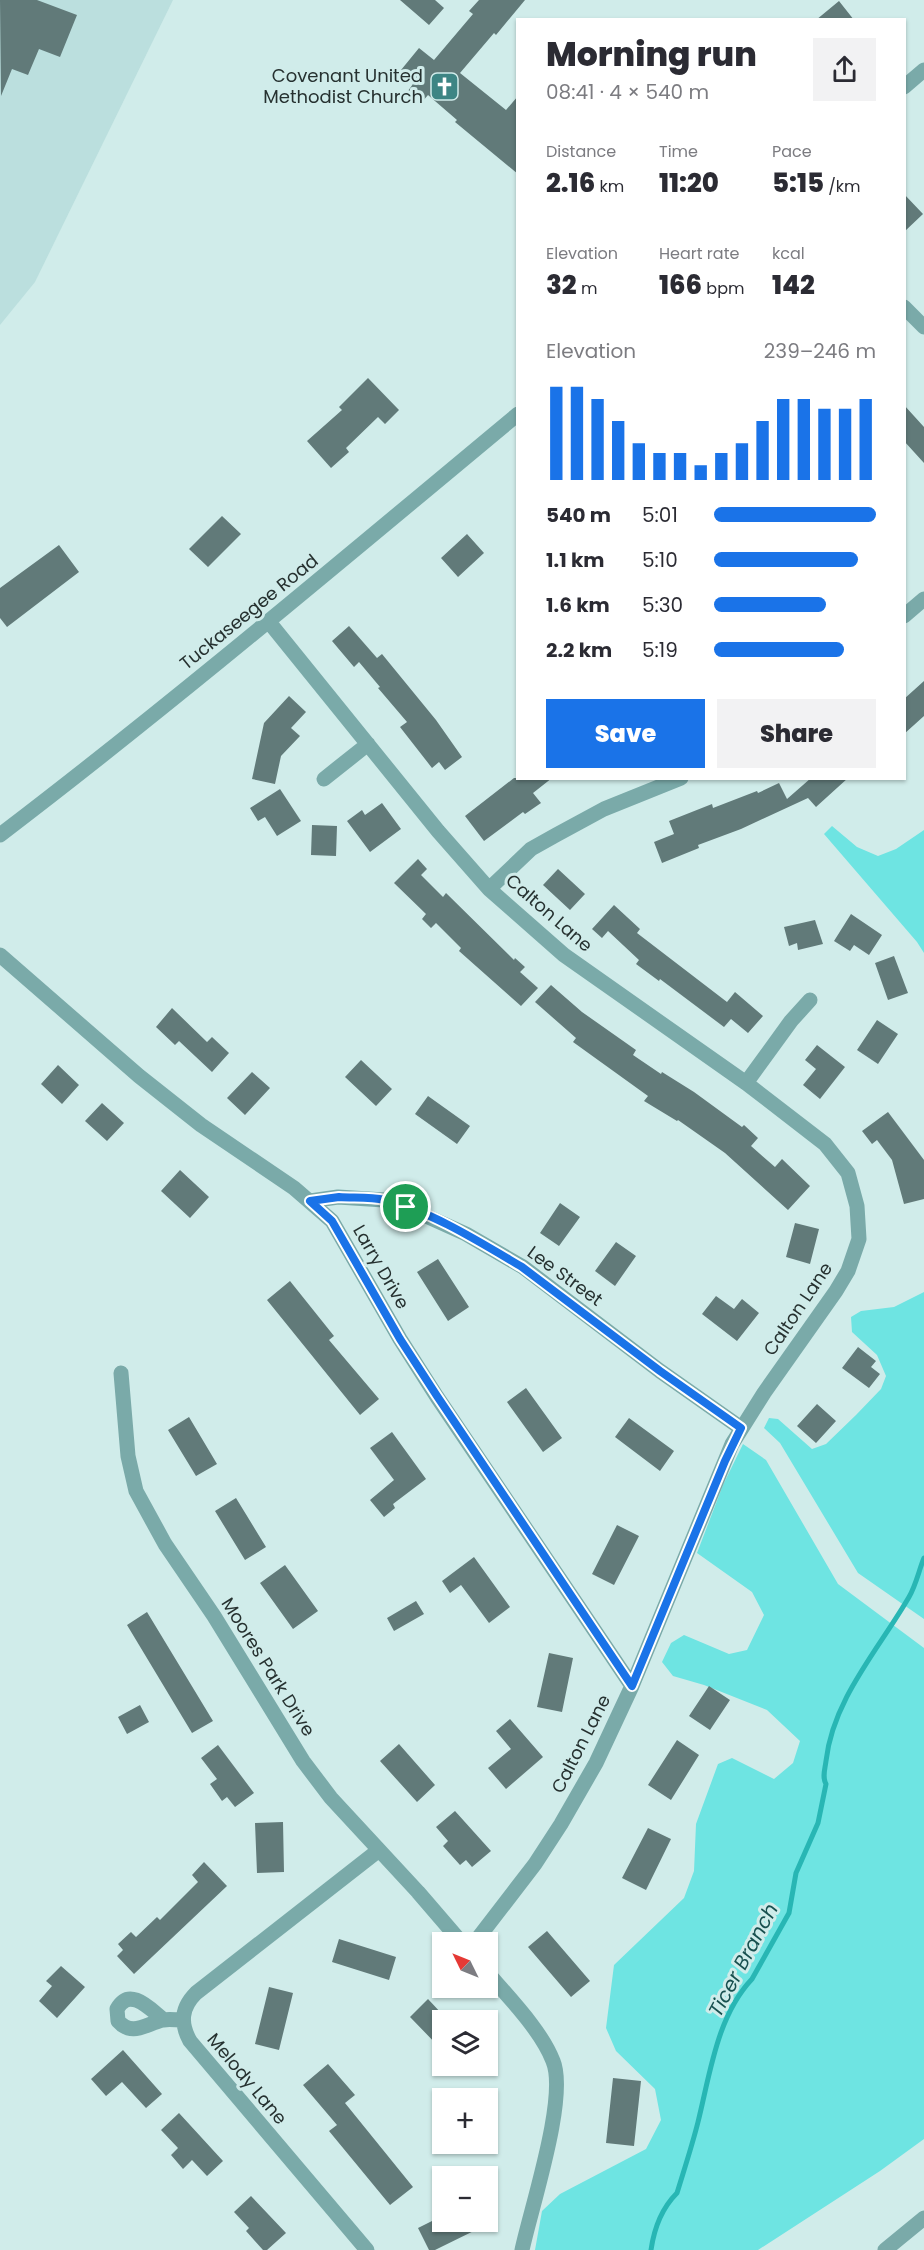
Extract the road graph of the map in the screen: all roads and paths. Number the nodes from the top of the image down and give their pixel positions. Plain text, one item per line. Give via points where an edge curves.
1 (924, 70) edge
2 (906, 85) edge
3 (906, 309) edge
4 (924, 327) edge
5 (516, 416) edge
6 (924, 600) edge
7 (906, 614) edge
8 (269, 622) junction
9 (368, 744) junction
10 (324, 779) dead end
11 (676, 780) edge
12 (0, 835) edge
13 (489, 889) junction
14 (0, 954) edge
15 (810, 1000) dead end
16 (746, 1083) junction
17 (310, 1201) junction
18 (120, 1373) dead end
19 (741, 1428) junction
20 (632, 1686) junction
21 (379, 1850) junction
22 (452, 1932) edge
23 (483, 1932) edge
24 (498, 1986) edge
25 (164, 2020) dead end
26 (182, 2020) junction
27 (924, 2218) edge
28 (367, 2250) edge
29 (522, 2250) edge
30 (885, 2250) edge

1 - 2 street
3 - 4 street
5 - 8 street, Tuckaseegee Road
6 - 7 street
8 - 9 street, Calton Lane
8 - 12 street, Tuckaseegee Road
9 - 10 street
9 - 13 street, Calton Lane
11 - 13 street via 604,809 531,849
13 - 16 street, Calton Lane via 564,955
14 - 17 street, Larry Drive via 139,1076
15 - 16 street
16 - 19 street, Calton Lane via 834,1154 848,1173 857,1206 859,1239 836,1291
17 - 19 street, Lee Street via 339,1197 384,1200 466,1234 522,1267
17 - 20 street, Larry Drive via 332,1221 400,1339
18 - 21 street, Moores Park Drive via 128,1456 136,1491 147,1512 303,1761
19 - 20 street, Calton Lane
20 - 23 street, Calton Lane via 596,1763 561,1824
21 - 22 street, Moores Park Drive
21 - 26 street via 196,1993
24 - 29 street via 544,2043 556,2072 557,2097 551,2130
25 - 26 street
26 - 28 street, Melody Lane via 190,2041
27 - 30 street

